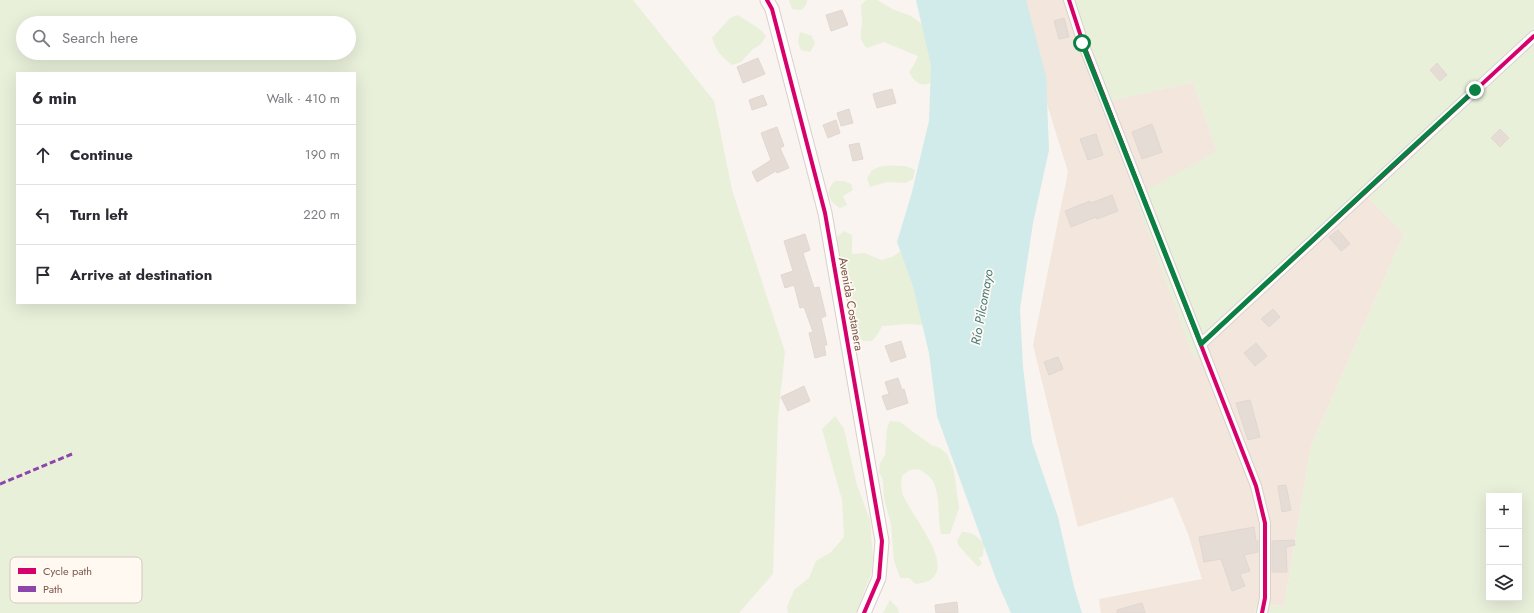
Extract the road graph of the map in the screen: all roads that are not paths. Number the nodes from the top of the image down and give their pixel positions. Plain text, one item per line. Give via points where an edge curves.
1 (767, 0) edge
2 (1069, 0) edge
3 (1534, 36) edge
4 (1201, 344) junction
5 (864, 613) edge
6 (1262, 613) edge

1 - 5 street, Avenida Costanera via 772,9 825,213 881,533 879,578
2 - 4 street via 1082,43
3 - 4 street
4 - 6 street via 1256,486 1265,523

